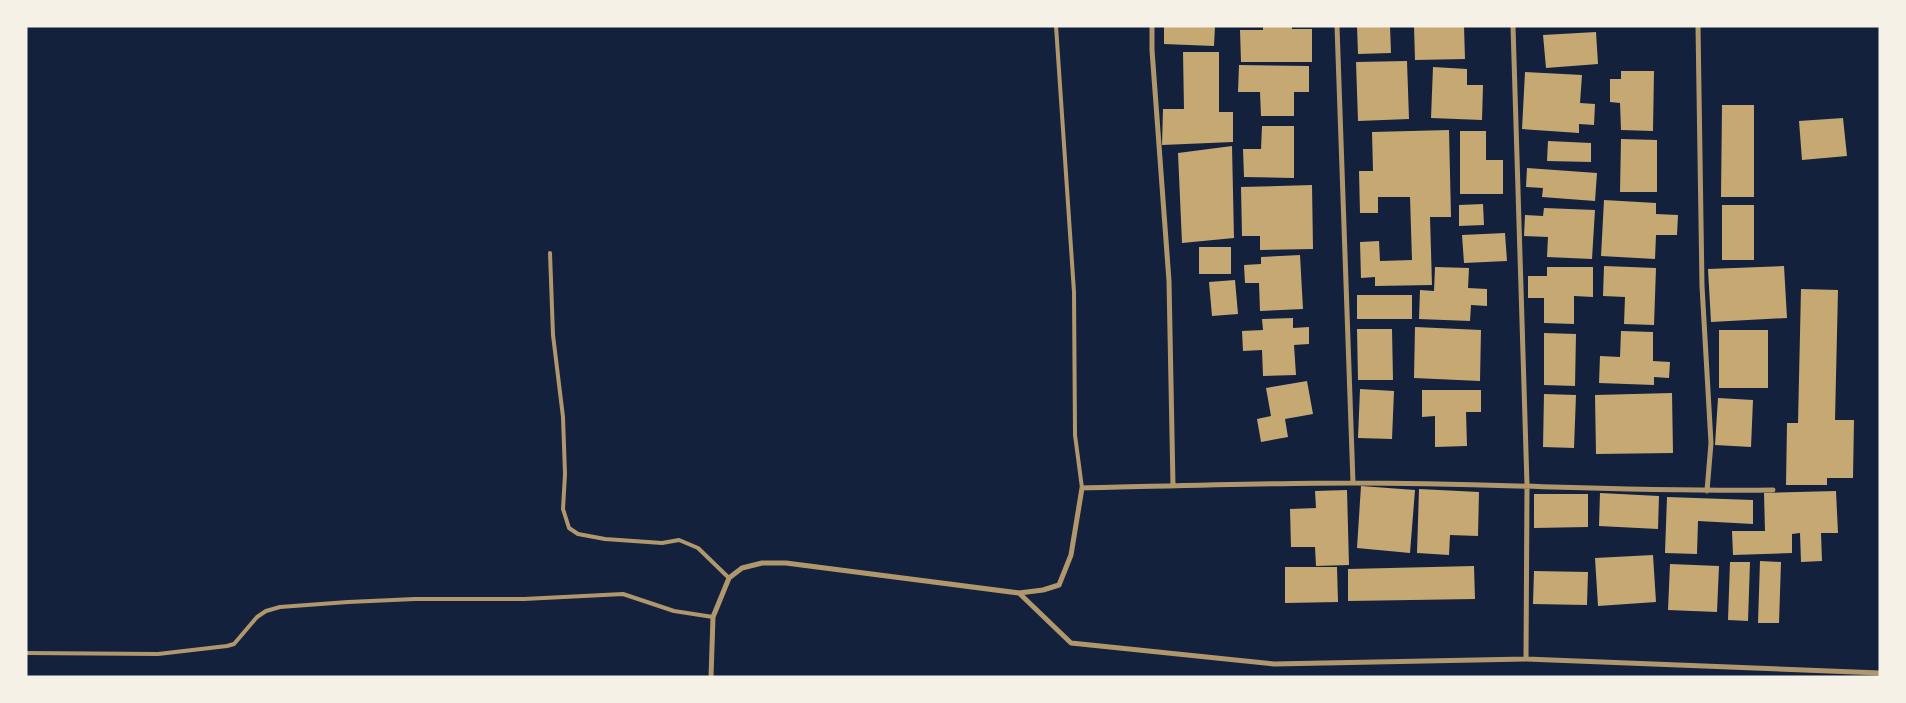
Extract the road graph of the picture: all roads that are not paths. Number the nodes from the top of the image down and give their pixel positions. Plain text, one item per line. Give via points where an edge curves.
1 (1056, 26) edge
2 (1152, 26) edge
3 (1337, 26) edge
4 (1513, 26) edge
5 (1698, 26) edge
6 (550, 253) dead end
7 (1353, 483) junction
8 (1527, 485) junction
9 (1173, 486) junction
10 (1082, 488) junction
11 (1773, 490) dead end
12 (1707, 491) junction
13 (729, 578) junction
14 (1019, 592) junction
15 (713, 617) junction
16 (26, 653) edge
17 (1526, 659) junction
18 (1880, 673) edge
19 (711, 677) edge

1 - 10 lane via 1074,292 1075,435
2 - 9 street via 1170,281
3 - 7 street
4 - 8 street
5 - 12 street via 1702,286 1711,443
6 - 13 lane via 553,335 563,417 563,509 569,528 578,534 605,539 662,543 678,540 698,548
7 - 8 street
7 - 9 street
8 - 12 street
8 - 17 street
9 - 10 street
10 - 14 street via 1071,555 1059,585
11 - 12 street
13 - 14 street via 742,568 762,563 786,563
13 - 15 street
14 - 17 street via 1071,643 1274,664
15 - 16 lane via 674,611 623,594 416,598 280,607 257,617 234,644 227,646 158,654
15 - 19 street
17 - 18 street

